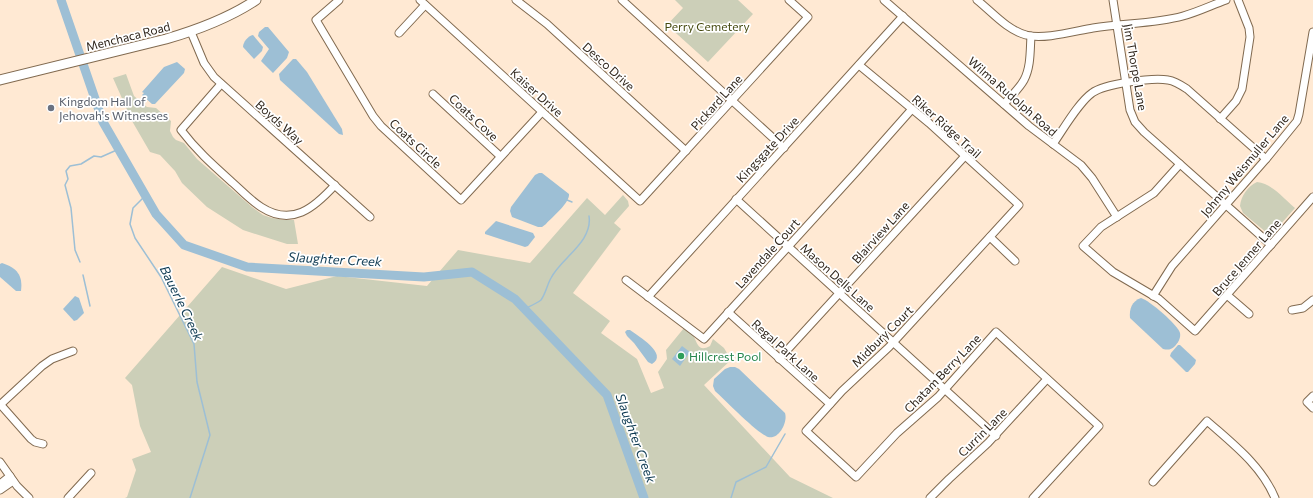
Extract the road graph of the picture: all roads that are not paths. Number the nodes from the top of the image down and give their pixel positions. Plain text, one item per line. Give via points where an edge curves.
1 (256, 0) edge
2 (339, 0) edge
3 (516, 0) edge
4 (622, 0) edge
5 (789, 0) edge
6 (884, 0) edge
7 (977, 0) edge
8 (1113, 0) edge
9 (1226, 0) edge
10 (1238, 0) edge
11 (422, 2) edge
12 (903, 16) junction
13 (1117, 24) junction
14 (191, 32) junction
15 (1313, 32) edge
16 (399, 33) dead end
17 (1031, 36) junction
18 (1310, 62) edge
19 (859, 65) junction
20 (0, 80) edge
21 (1126, 83) junction
22 (221, 84) junction
23 (433, 94) dead end
24 (732, 100) junction
25 (1004, 104) junction
26 (912, 109) junction
27 (542, 112) junction
28 (1220, 119) junction
29 (1052, 144) junction
30 (784, 148) junction
31 (686, 151) junction
32 (500, 156) junction
33 (965, 156) junction
34 (1266, 159) junction
35 (1180, 164) junction
36 (335, 185) junction
37 (1313, 197) edge
38 (736, 199) junction
39 (640, 201) joint
40 (1019, 205) joint
41 (1226, 205) junction
42 (370, 217) dead end
43 (1117, 217) junction
44 (990, 237) junction
45 (1271, 245) junction
46 (788, 246) junction
47 (1016, 261) dead end
48 (626, 280) dead end
49 (839, 293) junction
50 (1227, 295) junction
51 (1153, 296) junction
52 (648, 297) junction
53 (1313, 300) edge
54 (1292, 310) dead end
55 (728, 312) junction
56 (1249, 314) dead end
57 (894, 342) junction
58 (73, 351) dead end
59 (779, 359) junction
60 (1047, 379) junction
61 (945, 389) junction
62 (1313, 396) edge
63 (0, 404) edge
64 (830, 404) junction
65 (1313, 408) edge
66 (996, 436) junction
67 (43, 444) dead end
68 (0, 462) edge
69 (91, 473) dead end
70 (856, 477) joint
71 (12, 479) junction
72 (1153, 482) dead end
73 (0, 484) edge
74 (0, 490) edge
75 (29, 498) edge
76 (68, 498) edge
77 (930, 498) edge
78 (1033, 498) edge
79 (1275, 498) edge

1 - 14 main road, Menchaca Road
2 - 32 street, Coats Circle via 316,20 373,116 388,133 461,200
3 - 31 street, Desco Drive via 547,24
4 - 24 street
5 - 24 street, Pickard Lane via 808,17
6 - 12 street, Wilma Rudolph Road
7 - 17 street via 1012,29
8 - 13 street, Jim Thorpe Lane
9 - 13 street via 1183,16
10 - 28 street via 1248,28 1249,44 1240,96
11 - 16 street
11 - 27 street, Kaiser Drive
12 - 19 street, Kingsgate Drive
12 - 25 street, Wilma Rudolph Road
13 - 17 street
13 - 21 street, Jim Thorpe Lane
14 - 20 main road, Menchaca Road
14 - 22 street, Boyds Way via 204,63
15 - 18 street, Johnny Weismuller Lane
17 - 25 street via 1027,74 1022,84
18 - 34 street, Johnny Weismuller Lane via 1297,121
19 - 26 street, Riker Ridge Trail
19 - 30 street, Kingsgate Drive
21 - 28 street via 1155,79 1175,82 1187,89
21 - 29 street via 1103,88 1089,96
21 - 35 street, Jim Thorpe Lane via 1130,110 1135,122
22 - 36 street, Boyds Way
22 - 36 street via 181,130 198,152 253,201 279,214 300,213 322,200
23 - 32 street, Coats Cove
24 - 30 street
24 - 31 street, Pickard Lane
25 - 29 street, Wilma Rudolph Road
26 - 33 street, Riker Ridge Trail
26 - 46 street, Lavendale Court
27 - 32 street, Coats Circle
27 - 39 street, Kaiser Drive
28 - 34 street
29 - 43 street, Wilma Rudolph Road via 1074,159 1087,172
30 - 38 street, Kingsgate Drive
31 - 39 street, Pickard Lane
33 - 40 street, Riker Ridge Trail
33 - 49 street, Blairview Lane
34 - 41 street, Johnny Weismuller Lane
35 - 41 street, Jim Thorpe Lane
35 - 43 street via 1154,193
36 - 42 street, Boyds Way
37 - 45 street, Bruce Jenner Lane
38 - 46 street, Mason Dells Lane
38 - 52 street, Kingsgate Drive
40 - 44 street, Midbury Court
41 - 45 street, Jim Thorpe Lane
41 - 51 street, Johnny Weismuller Lane via 1172,266
43 - 51 street via 1101,227 1083,246 1113,272
44 - 47 street
44 - 57 street, Midbury Court
45 - 50 street, Bruce Jenner Lane
46 - 49 street, Mason Dells Lane
46 - 55 street, Lavendale Court
48 - 52 street, Lavendale Court
49 - 57 street, Mason Dells Lane
49 - 59 street, Blairview Lane
50 - 51 street, Bruce Jenner Lane via 1195,331
50 - 56 street
52 - 55 street, Lavendale Court via 704,339
53 - 54 street via 1303,308
55 - 59 street, Regal Park Lane
57 - 61 street, Mason Dells Lane
57 - 64 street, Midbury Court
58 - 63 street via 42,366
59 - 64 street, Regal Park Lane
60 - 61 street, Chatam Berry Lane via 996,332
60 - 66 street, Currin Lane
60 - 78 street, Chatam Berry Lane via 1099,426
61 - 66 street, Mason Dells Lane
61 - 70 street, Chatam Berry Lane via 897,433
62 - 65 street via 1307,402
63 - 67 street via 32,440
64 - 70 street, Midbury Court via 806,431
66 - 77 street, Currin Lane
68 - 71 street
69 - 76 street
71 - 73 street
71 - 74 street
71 - 75 street
72 - 79 street via 1207,421 1254,464 1266,479

